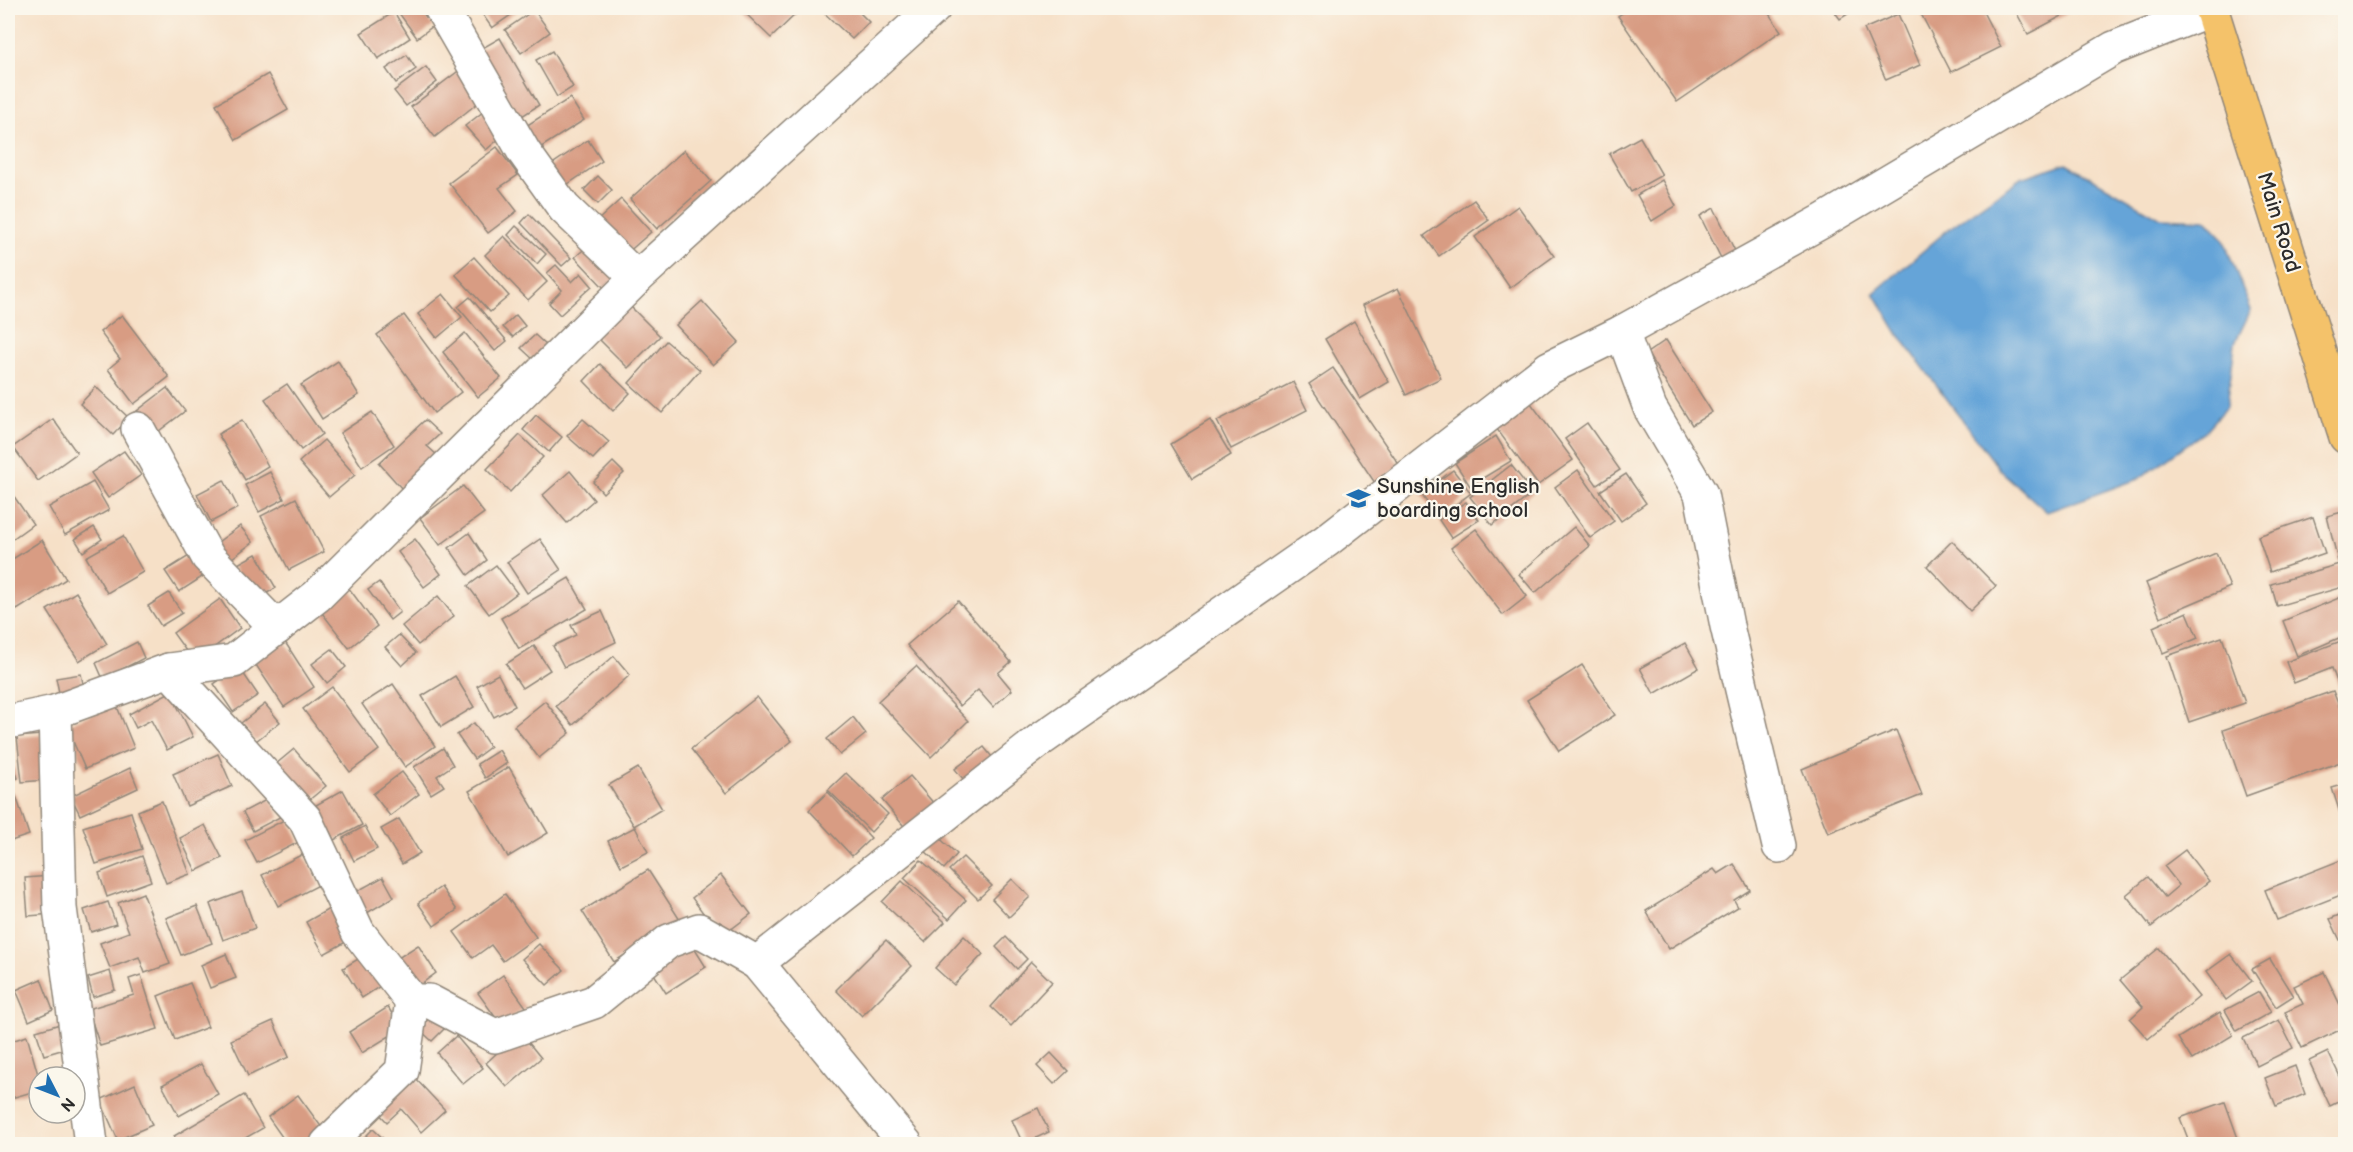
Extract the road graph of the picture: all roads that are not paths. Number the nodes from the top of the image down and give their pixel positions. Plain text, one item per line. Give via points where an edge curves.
1 (441, 8) edge
2 (934, 8) edge
3 (2212, 8) edge
4 (637, 278) junction
5 (1622, 332) junction
6 (138, 429) dead end
7 (2346, 437) edge
8 (277, 628) junction
9 (169, 670) junction
10 (55, 712) junction
11 (8, 722) edge
12 (1779, 846) dead end
13 (756, 963) junction
14 (412, 1001) junction
15 (91, 1144) edge
16 (327, 1144) edge
17 (906, 1144) edge

1 - 4 street via 524,152 564,208
2 - 4 street
3 - 5 street via 2114,48 1821,222
3 - 7 main road, Main Road
4 - 8 street via 317,596
5 - 12 street via 1650,408 1701,494 1727,626
5 - 13 street via 1549,368 1326,541 1040,740
6 - 8 street via 208,557
8 - 9 street via 234,662
9 - 10 street
9 - 14 street via 305,819 358,932
10 - 11 street
10 - 15 street via 60,908
13 - 14 street via 699,930 669,941 594,1002 495,1036 429,1001
13 - 17 street
14 - 16 street via 402,1071

